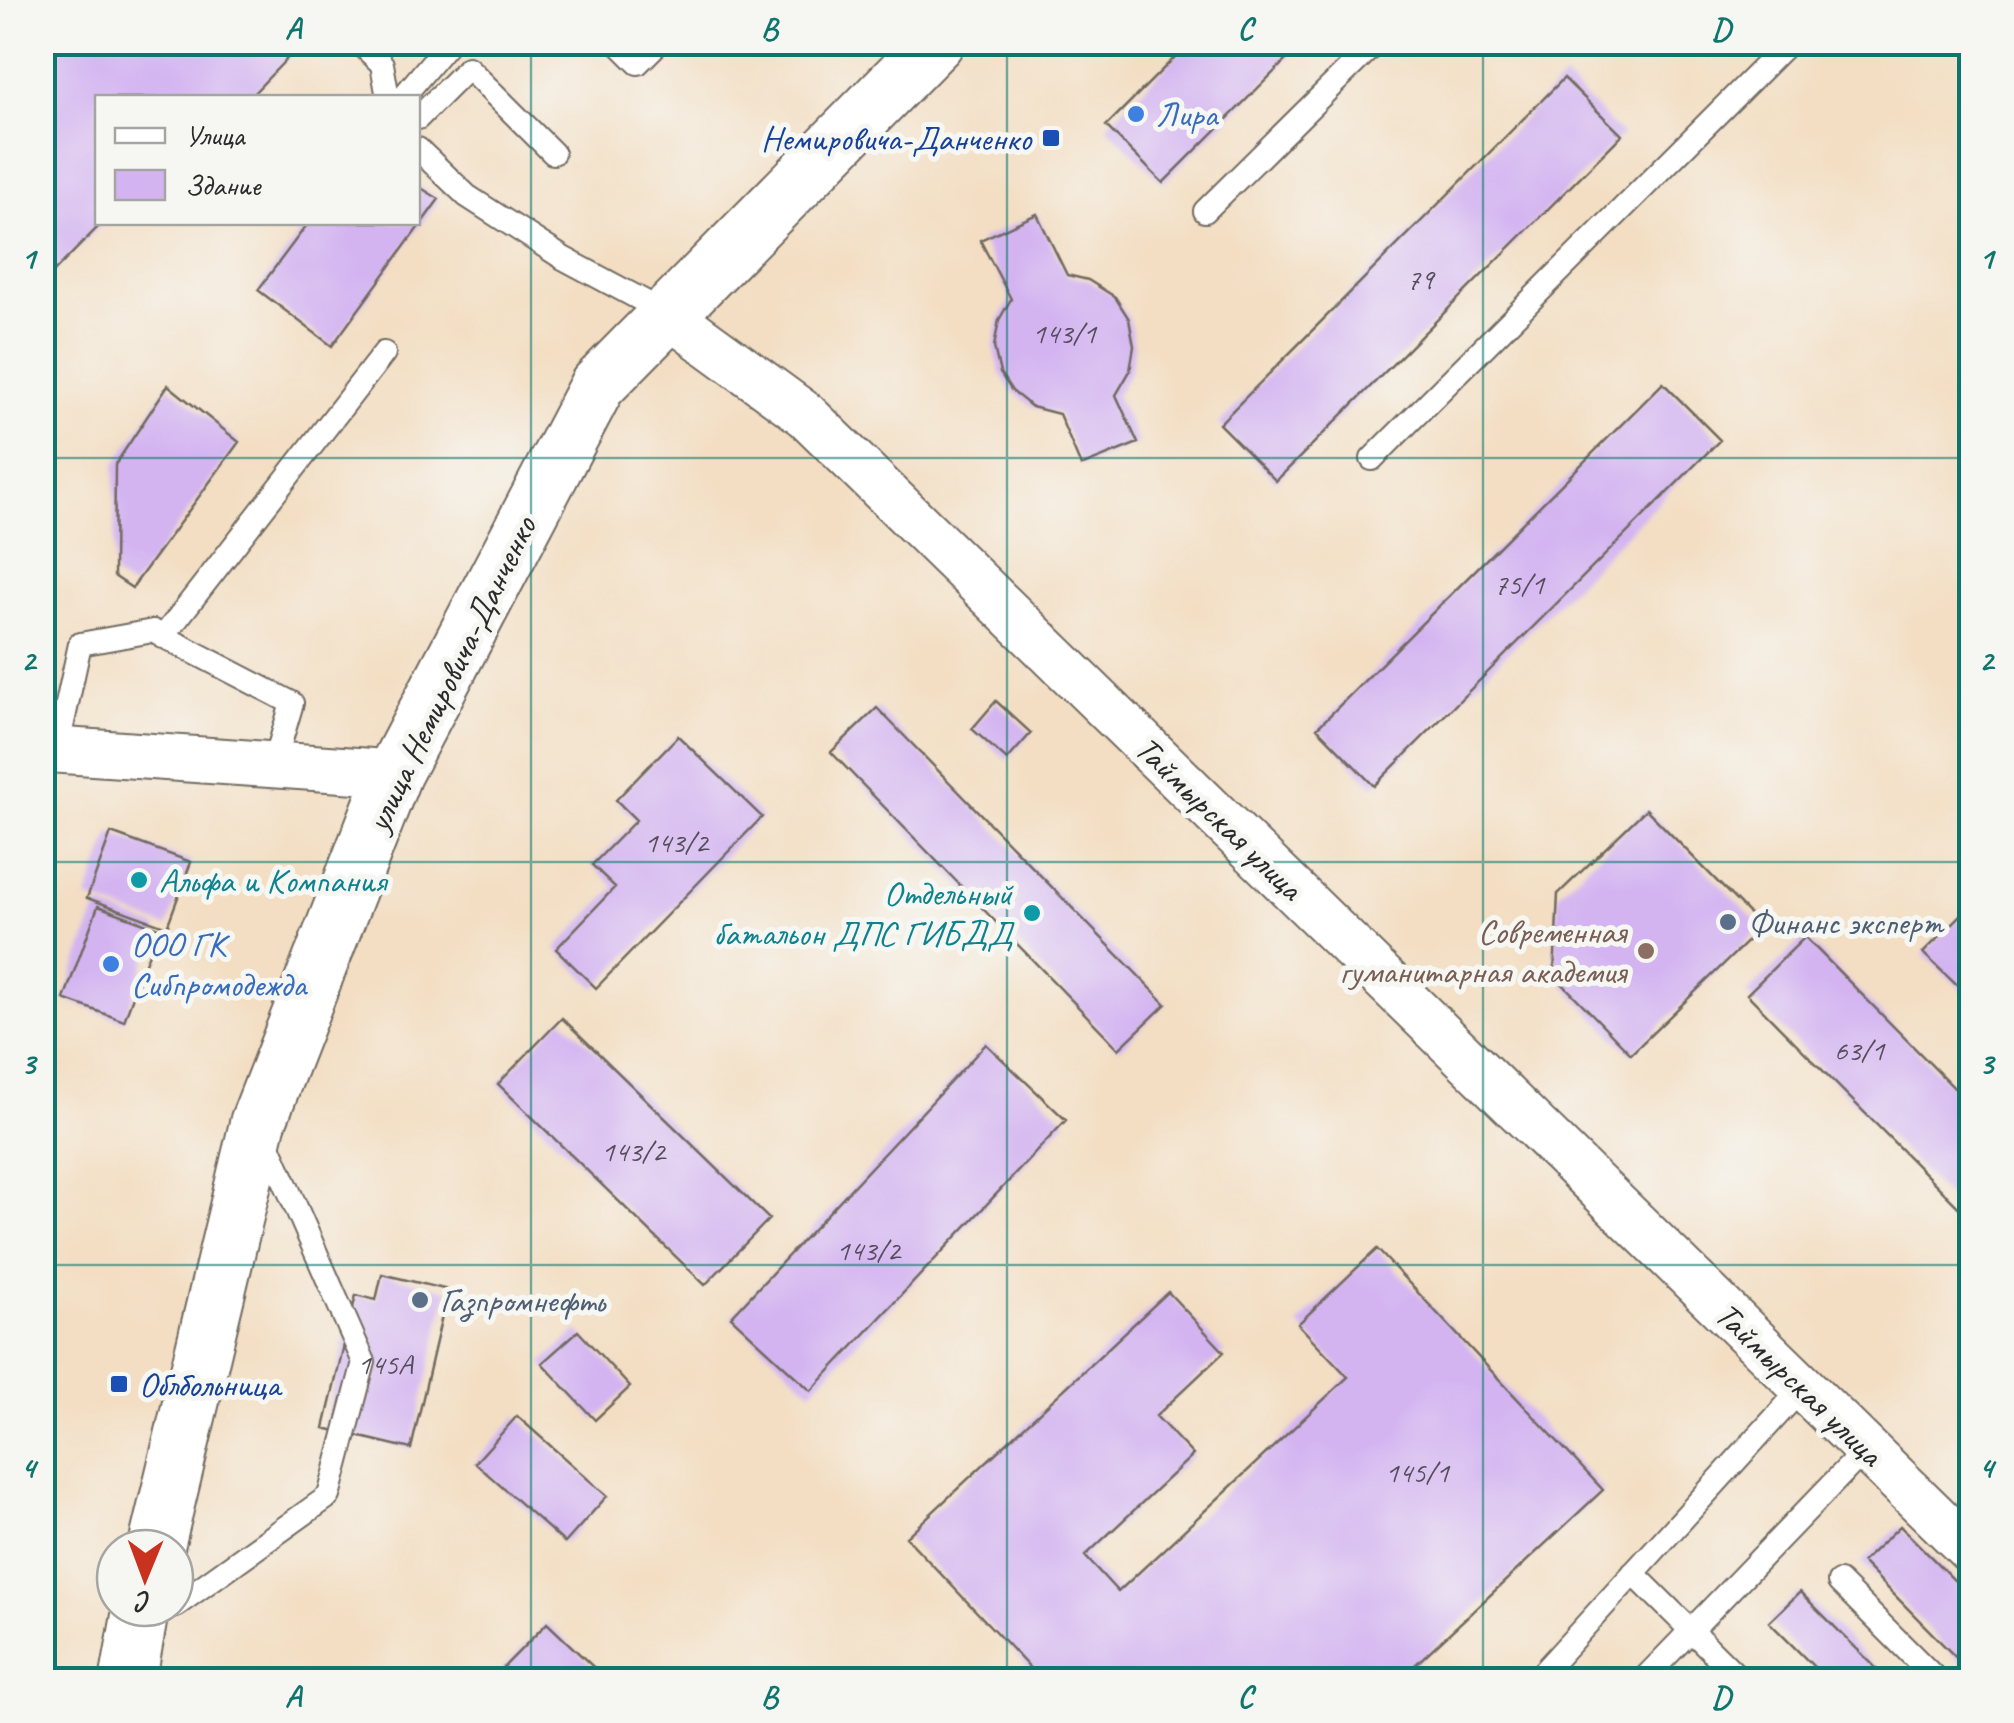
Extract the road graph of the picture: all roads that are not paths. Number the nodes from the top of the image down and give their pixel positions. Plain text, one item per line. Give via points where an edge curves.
1 (359, 42) edge
2 (449, 42) edge
3 (617, 42) edge
4 (659, 42) edge
5 (1376, 42) edge
6 (1789, 42) edge
7 (918, 49) edge
8 (387, 95) edge
9 (405, 95) edge
10 (420, 116) edge
11 (420, 151) edge
12 (553, 154) dead end
13 (1205, 210) dead end
14 (666, 313) junction
15 (384, 353) dead end
16 (1372, 459) dead end
17 (163, 637) junction
18 (50, 750) edge
19 (274, 764) junction
20 (394, 772) junction
21 (258, 1122) junction
22 (1802, 1386) junction
23 (1866, 1449) junction
24 (161, 1528) edge
25 (1972, 1552) edge
26 (1634, 1573) junction
27 (1839, 1582) dead end
28 (195, 1594) edge
29 (1692, 1631) junction
30 (1536, 1680) edge
31 (1643, 1680) edge
32 (1741, 1680) edge
33 (1937, 1680) edge

1 - 8 lane via 382,64
2 - 9 lane
3 - 4 lane via 638,63
5 - 13 lane
6 - 16 lane
7 - 14 main road, улица Немировича-Данченко
10 - 12 lane via 468,68
11 - 14 lane via 466,196
14 - 20 main road, улица Немировича-Данченко via 597,386
14 - 22 street, Таймырская улица via 806,415
15 - 17 lane
17 - 18 lane via 153,631 80,644
17 - 19 lane via 292,703
18 - 19 street
19 - 20 street
20 - 21 main road, улица Немировича-Данченко
21 - 24 main road, улица Немировича-Данченко
21 - 28 lane via 364,1362 329,1496
22 - 23 street, Таймырская улица
22 - 26 lane
23 - 25 street, Таймырская улица
23 - 29 lane
26 - 29 lane
26 - 30 lane
27 - 33 lane
29 - 31 lane
29 - 32 lane

